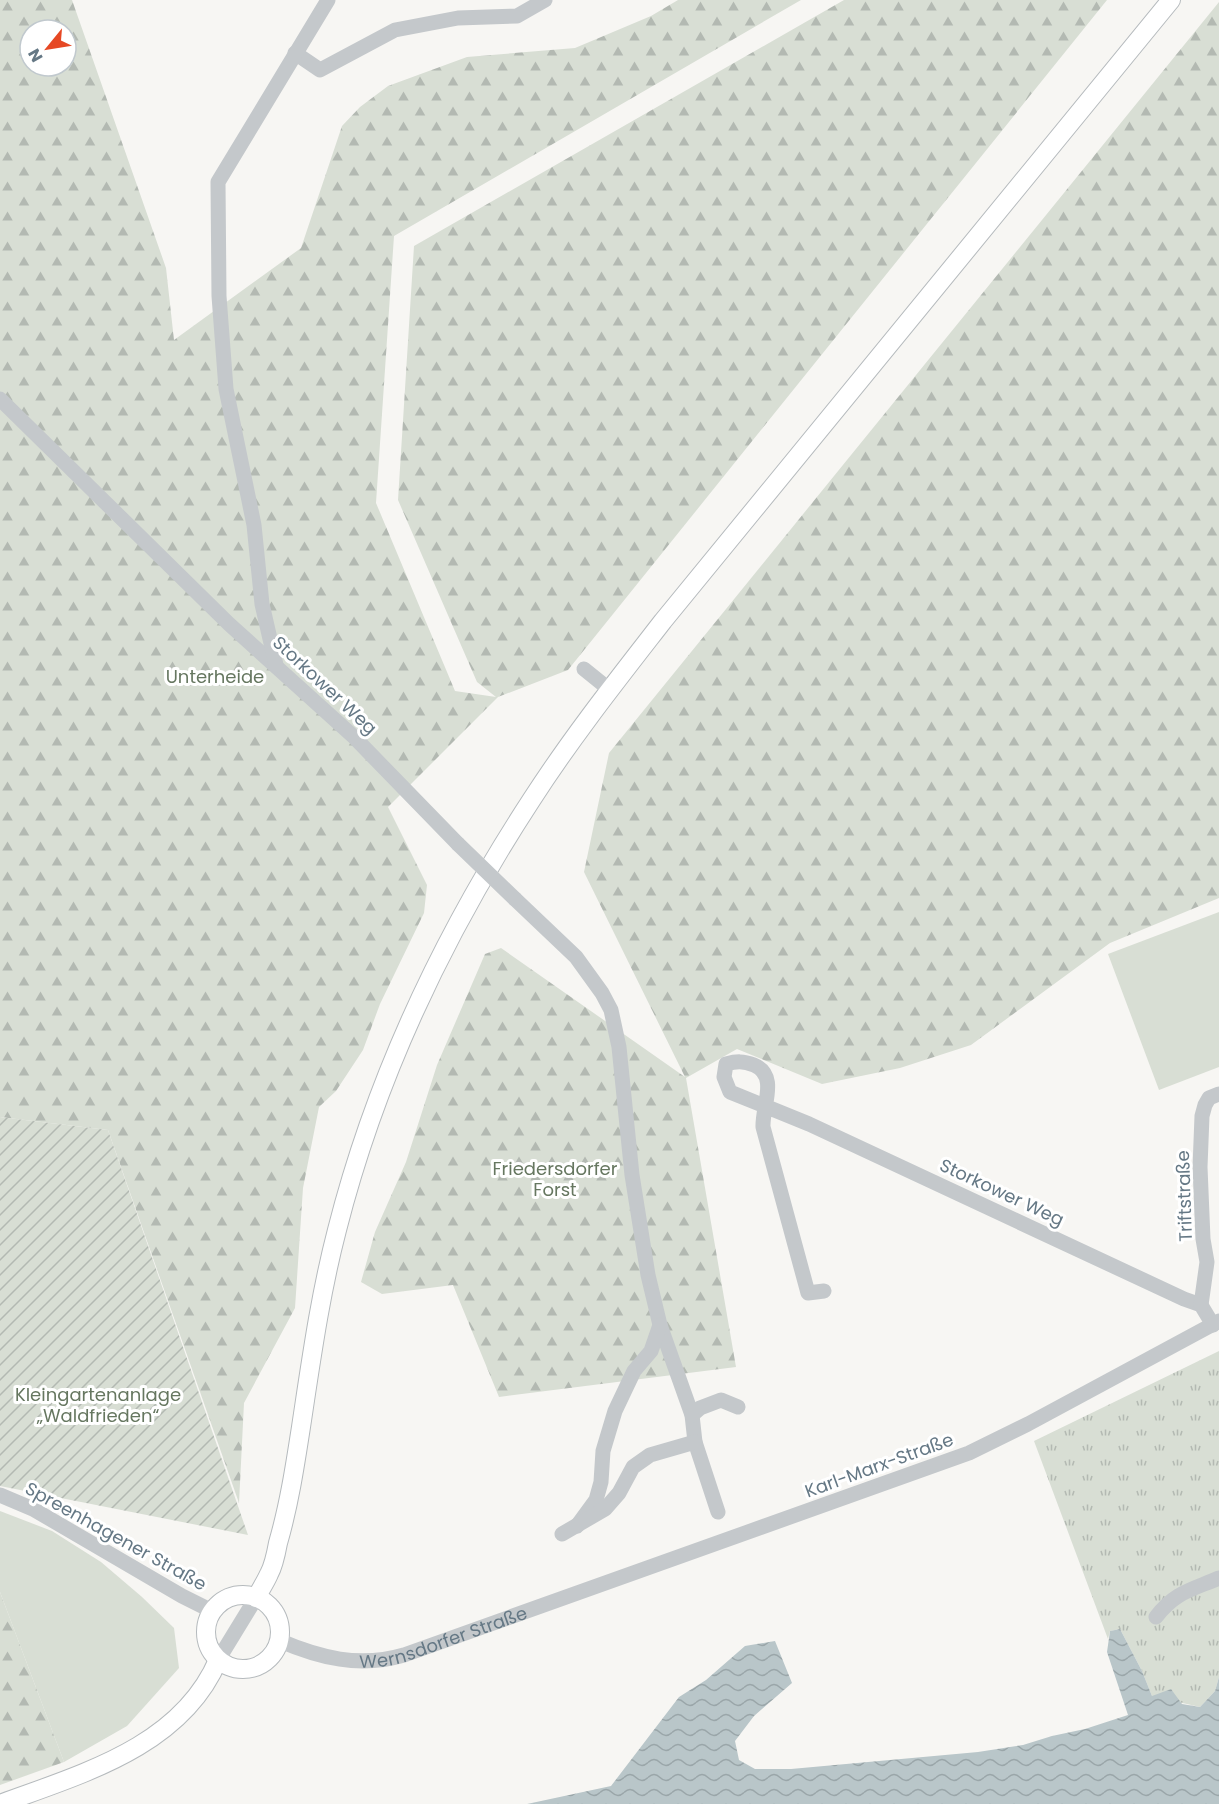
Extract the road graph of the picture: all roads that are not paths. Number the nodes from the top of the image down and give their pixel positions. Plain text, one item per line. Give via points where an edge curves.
1 (327, 0) edge
2 (544, 0) edge
3 (1172, 0) edge
4 (295, 53) junction
5 (0, 399) edge
6 (276, 665) junction
7 (584, 669) dead end
8 (610, 690) junction
9 (1219, 1094) edge
10 (824, 1291) dead end
11 (1201, 1305) junction
12 (1216, 1323) edge
13 (660, 1324) junction
14 (738, 1407) dead end
15 (692, 1414) junction
16 (695, 1442) junction
17 (0, 1495) edge
18 (718, 1512) dead end
19 (577, 1526) junction
20 (562, 1534) dead end
21 (1219, 1578) edge
22 (256, 1598) junction
23 (537, 1608) joint
24 (212, 1611) junction
25 (1156, 1617) dead end
26 (278, 1640) junction
27 (218, 1660) junction
28 (0, 1804) edge

1 - 4 street
2 - 4 street via 517,16 458,18 396,30 320,70
3 - 8 main road via 725,544
4 - 6 street via 218,182 219,296 226,389 254,525 262,604
5 - 6 street, Storkower Weg
6 - 13 street, Storkower Weg, bridge via 576,957 603,993 619,1047 640,1233
7 - 8 street
8 - 22 main road via 533,797 477,887 435,966 390,1065 336,1231 290,1496 270,1572
9 - 11 street, Triftstraße via 1209,1098 1202,1116 1200,1167 1207,1262
10 - 11 street, Storkower Weg via 808,1293 763,1127 765,1106
11 - 12 street
12 - 23 street, Karl-Marx-Straße via 969,1453
13 - 15 street, Storkower Weg
13 - 19 street via 651,1351 634,1371 615,1411 603,1451 596,1500
14 - 15 street via 721,1400
15 - 16 street, Storkower Weg
16 - 18 street, Storkower Weg
16 - 19 street via 650,1455 633,1467 605,1509
17 - 24 street, Spreenhagener Straße via 33,1509
19 - 20 street
21 - 25 street via 1180,1594
22 - 24 main road via 231,1597
22 - 26 main road via 265,1603 277,1620
22 - 27 street
23 - 26 street, Wernsdorfer Straße via 381,1661 320,1656
24 - 27 main road via 207,1621 207,1642
26 - 27 main road via 260,1665 239,1669
27 - 28 main road via 200,1693 155,1736 95,1768

